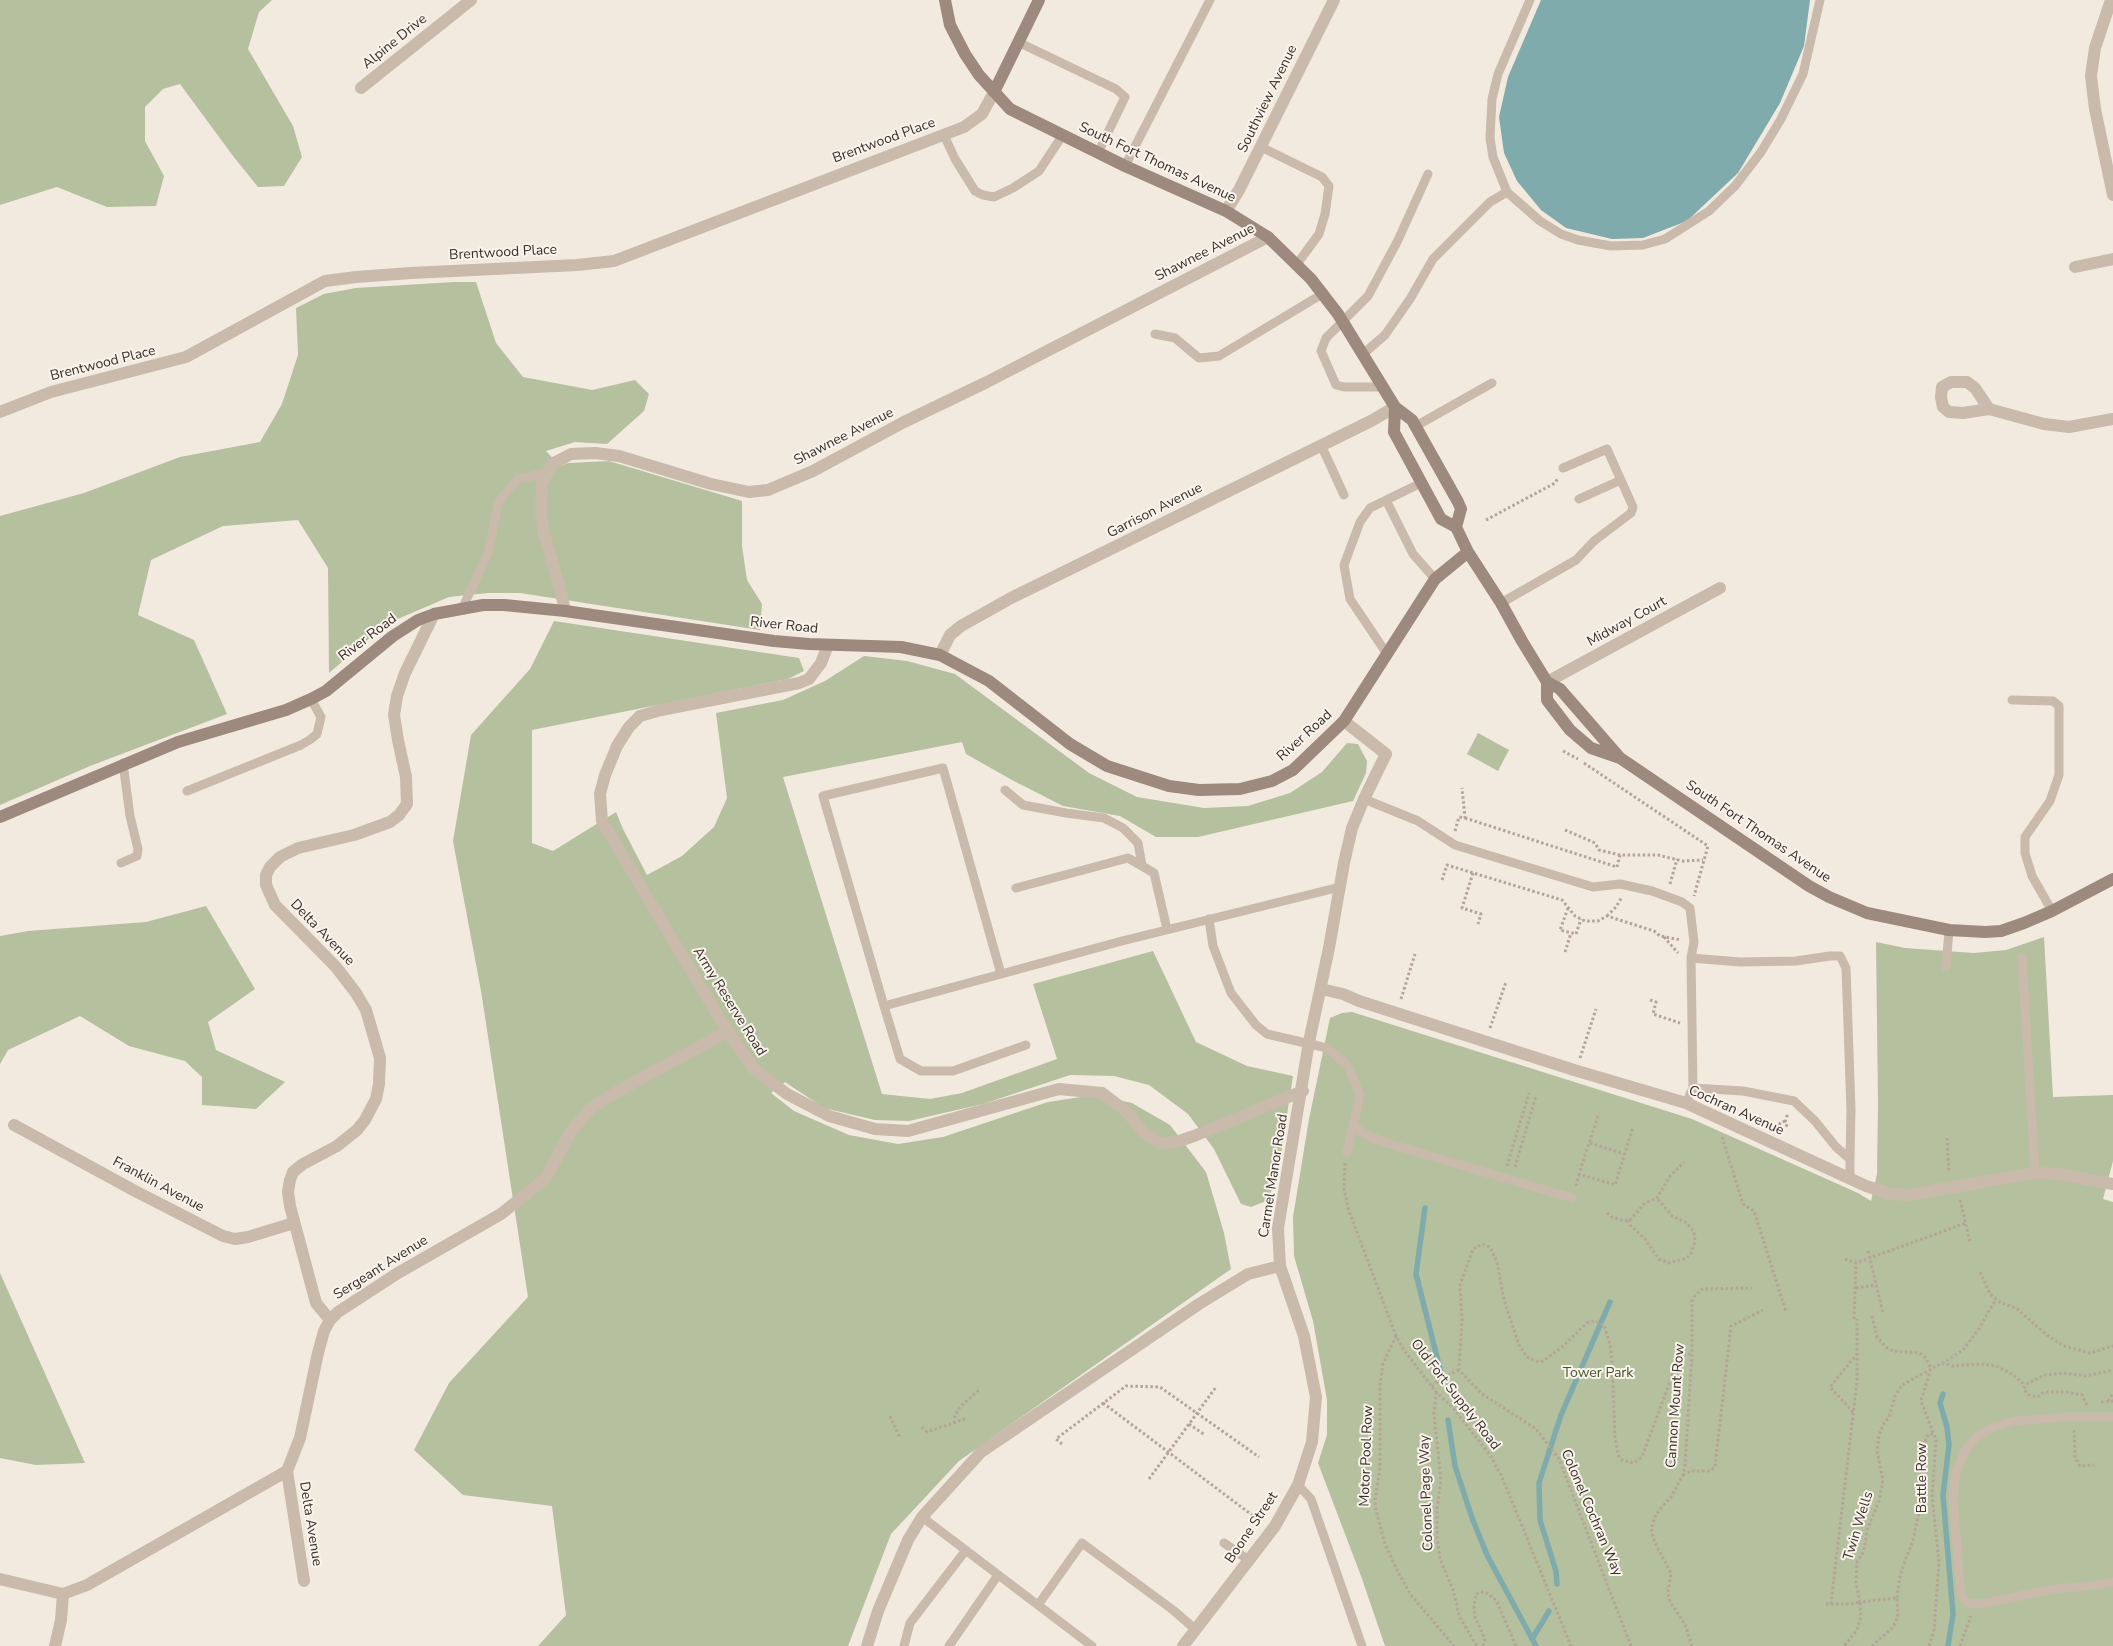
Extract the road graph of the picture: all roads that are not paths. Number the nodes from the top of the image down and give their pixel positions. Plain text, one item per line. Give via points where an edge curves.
1 (472, 0) edge
2 (945, 0) edge
3 (1039, 0) edge
4 (1210, 0) edge
5 (1334, 0) edge
6 (1530, 0) edge
7 (1820, 0) edge
8 (2111, 0) edge
9 (1018, 42) junction
10 (362, 88) dead end
11 (994, 92) junction
12 (944, 135) junction
13 (1062, 136) junction
14 (1260, 147) junction
15 (1098, 153) junction
16 (1125, 166) junction
17 (1428, 174) dead end
18 (1507, 192) junction
19 (2113, 195) edge
20 (1226, 211) junction
21 (1268, 237) junction
22 (2113, 259) edge
23 (1296, 264) junction
24 (2076, 267) dead end
25 (1324, 294) junction
26 (1342, 322) junction
27 (1155, 334) dead end
28 (1362, 355) junction
29 (1492, 383) dead end
30 (1382, 387) junction
31 (1395, 407) junction
32 (1989, 409) dead end
33 (0, 412) edge
34 (2110, 420) edge
35 (1416, 426) junction
36 (1321, 445) junction
37 (1563, 468) road end
38 (546, 473) junction
39 (1621, 480) junction
40 (1421, 483) junction
41 (1344, 495) dead end
42 (1579, 499) dead end
43 (1386, 500) junction
44 (1456, 527) junction
45 (1468, 552) junction
46 (1436, 579) junction
47 (1720, 588) dead end
48 (1501, 603) junction
49 (463, 607) junction
50 (565, 611) junction
51 (434, 614) junction
52 (828, 645) junction
53 (1387, 654) junction
54 (940, 655) junction
55 (1547, 682) junction
56 (311, 699) junction
57 (2012, 700) dead end
58 (1344, 721) junction
59 (1620, 758) junction
60 (123, 764) junction
61 (1005, 790) dead end
62 (188, 791) dead end
63 (1364, 799) junction
64 (0, 817) edge
65 (122, 864) dead end
66 (1142, 865) junction
67 (2113, 878) edge
68 (1016, 888) dead end
69 (1340, 888) junction
70 (2052, 911) junction
71 (1210, 919) junction
72 (1167, 930) junction
73 (1949, 930) junction
74 (2022, 957) dead end
75 (1691, 958) junction
76 (1946, 967) dead end
77 (1001, 974) junction
78 (1321, 989) junction
79 (884, 1006) junction
80 (728, 1031) junction
81 (1310, 1042) junction
82 (1026, 1044) dead end
83 (1693, 1088) junction
84 (1303, 1091) junction
85 (1686, 1103) junction
86 (14, 1125) dead end
87 (1353, 1126) junction
88 (1347, 1152) road end
89 (1850, 1159) junction
90 (2035, 1173) junction
91 (1850, 1178) junction
92 (2113, 1184) edge
93 (1572, 1198) dead end
94 (294, 1223) junction
95 (1280, 1266) junction
96 (330, 1320) junction
97 (2113, 1417) edge
98 (287, 1471) junction
99 (1298, 1485) junction
100 (922, 1517) junction
101 (1224, 1543) dead end
102 (966, 1550) junction
103 (1250, 1561) junction
104 (998, 1575) junction
105 (0, 1579) edge
106 (304, 1581) dead end
107 (2113, 1582) edge
108 (63, 1594) junction
109 (1038, 1606) junction
110 (1196, 1630) junction
111 (55, 1646) edge
112 (867, 1646) edge
113 (904, 1646) edge
114 (949, 1646) edge
115 (1092, 1646) edge
116 (1183, 1646) edge
117 (1362, 1646) edge

1 - 10 street, Alpine Drive
2 - 11 main road, South Fort Thomas Avenue via 950,25 965,54
3 - 9 main road
4 - 16 lane
5 - 14 street, Southview Avenue
6 - 18 lane via 1498,74 1492,99 1490,138 1493,157
7 - 18 lane via 1803,74 1781,119 1735,186 1709,212 1689,225 1665,239 1643,245 1611,246 1561,234 1540,221
8 - 19 street via 2095,48 2091,76
9 - 11 main road
9 - 15 lane via 1116,88 1125,98
11 - 12 street, Brentwood Place via 982,114 964,127
11 - 13 main road, South Fort Thomas Avenue via 1010,109
12 - 13 lane via 975,191 994,197 1039,171
12 - 33 street, Brentwood Place via 614,261 404,273 325,281 186,357 51,392
13 - 15 main road, South Fort Thomas Avenue
14 - 20 street, Southview Avenue
14 - 23 lane via 1322,177 1329,186 1319,234
15 - 16 main road, South Fort Thomas Avenue
16 - 20 main road, South Fort Thomas Avenue
17 - 26 lane via 1368,296
18 - 28 lane via 1490,202 1433,260 1385,335
20 - 21 main road, South Fort Thomas Avenue
21 - 23 main road, South Fort Thomas Avenue
21 - 38 street, Shawnee Avenue via 813,471 768,490 749,492 691,479 619,456 595,453 571,454 552,464
22 - 24 street
23 - 25 main road, South Fort Thomas Avenue
25 - 26 main road, South Fort Thomas Avenue
25 - 27 lane via 1219,356 1199,358 1174,338
26 - 28 main road, South Fort Thomas Avenue
26 - 30 lane via 1326,338 1320,351 1336,385
28 - 30 main road, South Fort Thomas Avenue
29 - 35 lane
30 - 31 main road, South Fort Thomas Avenue
31 - 35 main road, South Fort Thomas Avenue
31 - 36 street, Garrison Avenue
31 - 40 main road, South Fort Thomas Avenue via 1394,432
32 - 34 street via 2056,426
35 - 44 main road, South Fort Thomas Avenue via 1461,509
36 - 41 lane
36 - 54 street, Garrison Avenue via 1011,598 961,626 950,635
37 - 39 lane via 1607,449
38 - 49 lane via 518,479 498,501 488,553
38 - 50 street via 540,496 541,514
39 - 42 lane
39 - 48 lane via 1633,506 1632,513 1594,541 1576,560
40 - 43 lane
40 - 44 main road, South Fort Thomas Avenue via 1441,519
43 - 46 lane via 1413,554
43 - 53 lane via 1370,508 1360,522 1344,566 1350,600
44 - 45 main road, South Fort Thomas Avenue
45 - 46 main road, River Road
45 - 48 main road, South Fort Thomas Avenue
46 - 53 main road, River Road
47 - 55 street, Midway Court
48 - 55 main road, South Fort Thomas Avenue
49 - 50 main road, River Road via 504,605
49 - 51 main road, River Road
50 - 52 main road, River Road via 774,641
51 - 56 main road, River Road via 392,636
51 - 94 street, Delta Avenue via 405,673 394,715 406,777 407,804 399,815 382,825 298,848 280,857 266,875 266,885 275,905 336,967 356,993 366,1010 380,1058 377,1091 365,1120 337,1146 293,1172 288,1192
52 - 54 main road, River Road via 901,647
52 - 80 street, Army Reserve Road via 821,663 809,678 799,683 640,716 629,726 604,775 599,801 602,821
53 - 58 main road, River Road
54 - 58 main road, River Road via 990,681 1070,744 1107,766 1168,786 1199,790 1240,789 1272,781 1293,770
55 - 59 main road, South Fort Thomas Avenue via 1560,689
55 - 59 main road, South Fort Thomas Avenue via 1547,700 1570,730 1591,748
56 - 60 main road, River Road via 286,710 178,742
56 - 62 lane via 320,717 317,734 311,739
57 - 70 lane via 2053,702 2059,706 2059,774 2050,800 2025,837 2025,853 2032,876
58 - 63 street, Carmel Manor Road via 1386,754
59 - 73 main road, South Fort Thomas Avenue via 1829,897 1867,913
60 - 64 main road, River Road
60 - 65 lane via 138,849 137,856
61 - 66 lane via 1023,805 1104,818 1123,828 1138,843
63 - 69 street, Carmel Manor Road via 1352,828
63 - 75 lane via 1418,821 1455,846 1593,887 1620,884 1682,902 1690,908 1694,942
66 - 68 lane via 1128,858
66 - 72 lane via 1154,873
67 - 70 main road, South Fort Thomas Avenue
69 - 71 lane
69 - 78 street, Carmel Manor Road
70 - 73 main road, South Fort Thomas Avenue via 2001,931
71 - 72 lane
71 - 81 lane via 1213,946 1231,994 1256,1025 1267,1034
72 - 77 lane
73 - 76 lane
74 - 90 lane
75 - 83 lane
75 - 89 lane via 1740,962 1840,956 1846,968
77 - 79 lane
77 - 79 lane via 943,768 823,796
78 - 81 street, Carmel Manor Road
78 - 85 street, Cochran Avenue
79 - 82 lane via 900,1058 921,1071 953,1071
80 - 84 street, Army Reserve Road via 754,1068 787,1094 830,1116 875,1129 908,1131 1059,1090 1079,1090 1102,1093 1126,1110 1143,1132 1160,1143 1176,1142
80 - 96 street, Sergeant Avenue via 590,1109 571,1131 546,1178 500,1214 398,1273
81 - 84 street, Carmel Manor Road
81 - 87 lane via 1327,1048 1348,1066 1360,1095
83 - 85 lane
83 - 89 lane via 1743,1091 1794,1102
84 - 95 street, Carmel Manor Road via 1278,1228
85 - 91 street, Cochran Avenue
86 - 94 street, Franklin Avenue via 222,1236 248,1237
87 - 88 lane
87 - 93 lane via 1387,1143
89 - 91 lane
90 - 91 street, Cochran Avenue via 1908,1195 1891,1194
90 - 92 street, Cochran Avenue
94 - 96 street, Delta Avenue via 316,1303
95 - 99 street, Boone Street via 1304,1336 1316,1397 1312,1442
95 - 100 street via 1248,1274 1199,1304 981,1452
96 - 98 street, Sergeant Avenue via 318,1353 300,1438
97 - 107 lane via 2015,1421 1993,1427 1976,1437 1964,1451 1953,1499 1961,1595 1968,1603 1982,1604 2048,1590
98 - 106 street, Delta Avenue
98 - 108 street via 87,1585
99 - 103 street, Boone Street
99 - 117 lane via 1312,1499
100 - 102 lane
100 - 112 street via 908,1540
101 - 103 lane
102 - 104 lane
102 - 113 lane via 910,1623
103 - 110 street, Boone Street
104 - 109 lane
104 - 114 lane
105 - 108 street
108 - 111 street
109 - 110 lane via 1082,1544 1174,1610
109 - 115 lane
110 - 116 street, Boone Street

